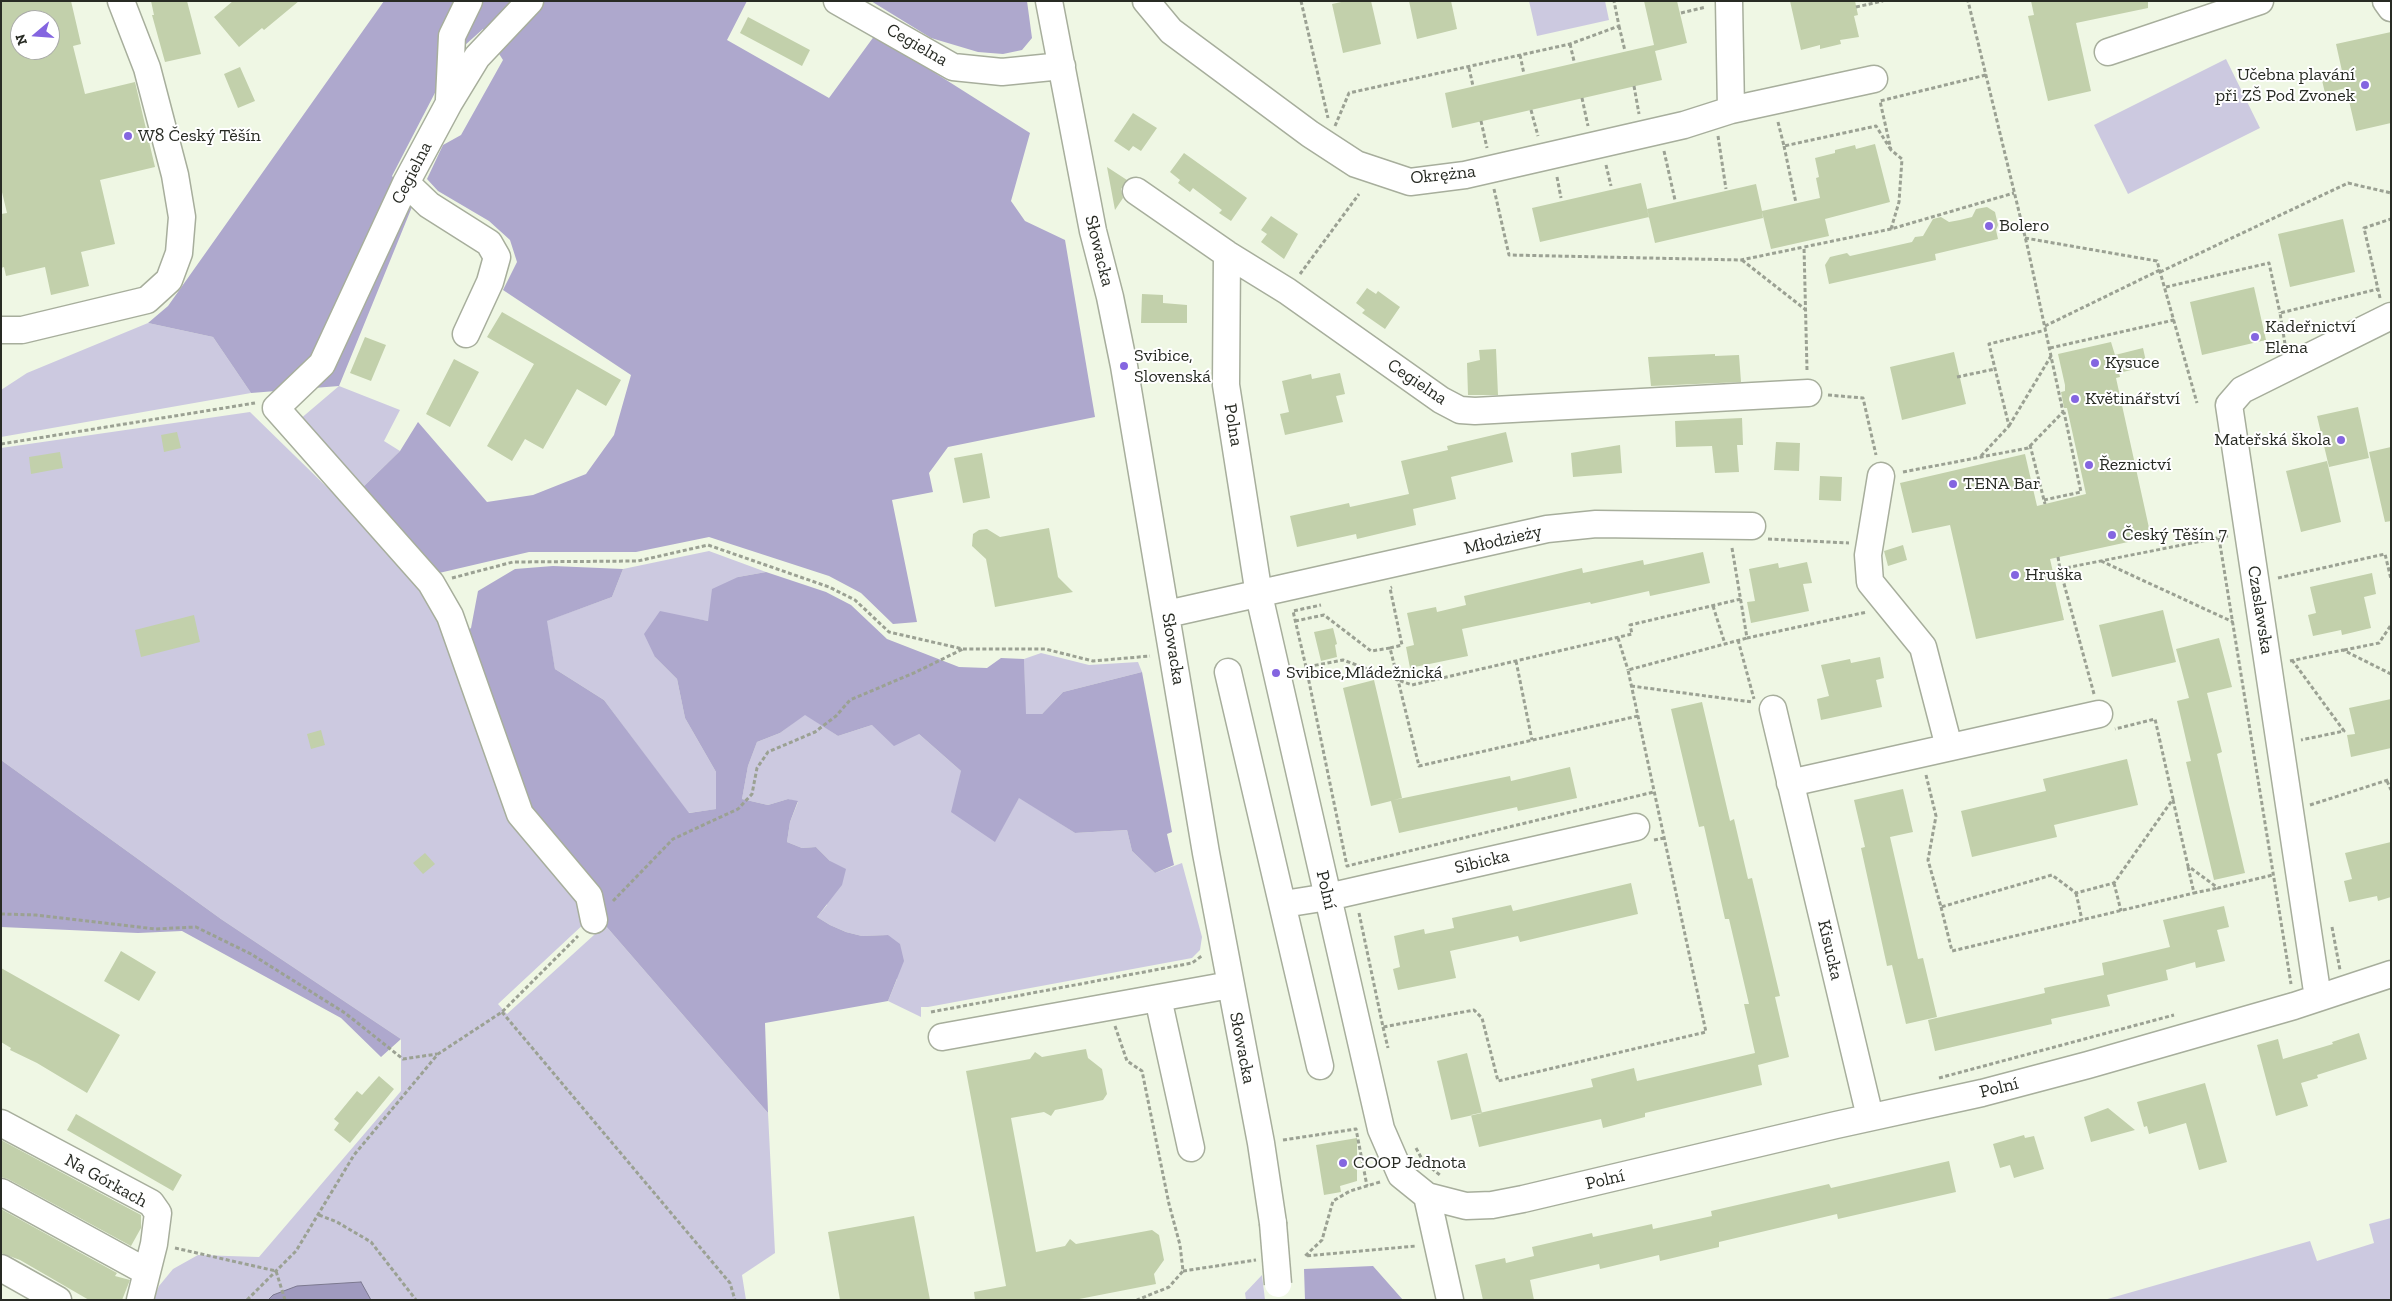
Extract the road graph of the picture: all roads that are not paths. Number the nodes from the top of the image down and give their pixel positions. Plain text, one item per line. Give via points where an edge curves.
1 (121, 1) edge
2 (469, 1) edge
3 (530, 1) edge
4 (837, 1) edge
5 (1048, 1) edge
6 (1146, 1) edge
7 (1729, 1) edge
8 (2260, 1) edge
9 (2386, 1) edge
10 (2391, 8) edge
11 (2108, 52) dead end
12 (1062, 66) junction
13 (1874, 79) dead end
14 (449, 103) junction
15 (1724, 120) junction
16 (406, 183) junction
17 (1136, 191) dead end
18 (1227, 254) junction
19 (2388, 318) edge
20 (1, 330) edge
21 (466, 334) dead end
22 (1808, 394) road end
23 (1881, 476) road end
24 (1756, 532) road end
25 (1258, 595) junction
26 (1167, 614) junction
27 (1228, 672) dead end
28 (1773, 709) dead end
29 (2099, 714) road end
30 (1950, 747) junction
31 (1790, 782) junction
32 (1640, 835) road end
33 (1328, 897) junction
34 (1284, 904) junction
35 (594, 920) road end
36 (2391, 974) edge
37 (1230, 984) junction
38 (2296, 993) junction
39 (1158, 998) junction
40 (942, 1037) dead end
41 (1320, 1066) dead end
42 (1870, 1117) junction
43 (1, 1123) edge
44 (1191, 1148) dead end
45 (1, 1192) edge
46 (1428, 1196) junction
47 (1, 1268) edge
48 (147, 1272) junction
49 (1279, 1292) edge
50 (58, 1300) edge
51 (140, 1300) edge
52 (1450, 1300) edge

1 - 20 street via 147,68 175,175 182,217 179,253 169,280 147,300 22,330
2 - 14 street via 452,36
3 - 14 street, Cegielna via 477,57
4 - 12 street, Cegielna via 953,66 1002,72
5 - 12 street, Słowacka
6 - 15 street, Okrężna via 1171,31 1310,134 1356,164 1410,182 1489,163
7 - 15 street
8 - 11 street
9 - 10 street
12 - 26 street, Słowacka via 1093,230 1124,366
13 - 15 street, Okrężna
14 - 16 street, Cegielna
16 - 21 street via 429,205 489,244 497,257 490,282
16 - 35 street, Cegielna via 322,364 276,408 431,583 450,616 520,814 589,896
17 - 18 street, Cegielna
18 - 22 street, Cegielna via 1287,291 1441,400 1460,410
18 - 25 street, Polna via 1226,385
19 - 38 street, Czaslawska via 2242,390 2229,405 2248,532
23 - 30 street via 1869,544 1870,582 1923,648
24 - 25 street, Młodzieży via 1596,524 1547,530
25 - 26 street, Młodzieży
25 - 33 street, Polní
26 - 37 street, Słowacka via 1161,655
27 - 34 street
28 - 31 street, Kisucka
29 - 30 street
30 - 31 street
31 - 42 street, Kisucka
32 - 33 street, Sibicka
33 - 34 street, Sibicka
33 - 46 street, Polní via 1381,1130 1401,1175
34 - 41 street
36 - 38 street, Polní
37 - 39 street
37 - 49 street, Słowacka, bridge via 1261,1144
38 - 42 street, Polní via 2078,1068
39 - 40 street
39 - 44 street
42 - 46 street, Polní via 1492,1205 1466,1206
43 - 48 street, Na Górkach via 151,1203 158,1213
45 - 48 street
46 - 52 street
47 - 50 street
48 - 51 street, Na Górkach

